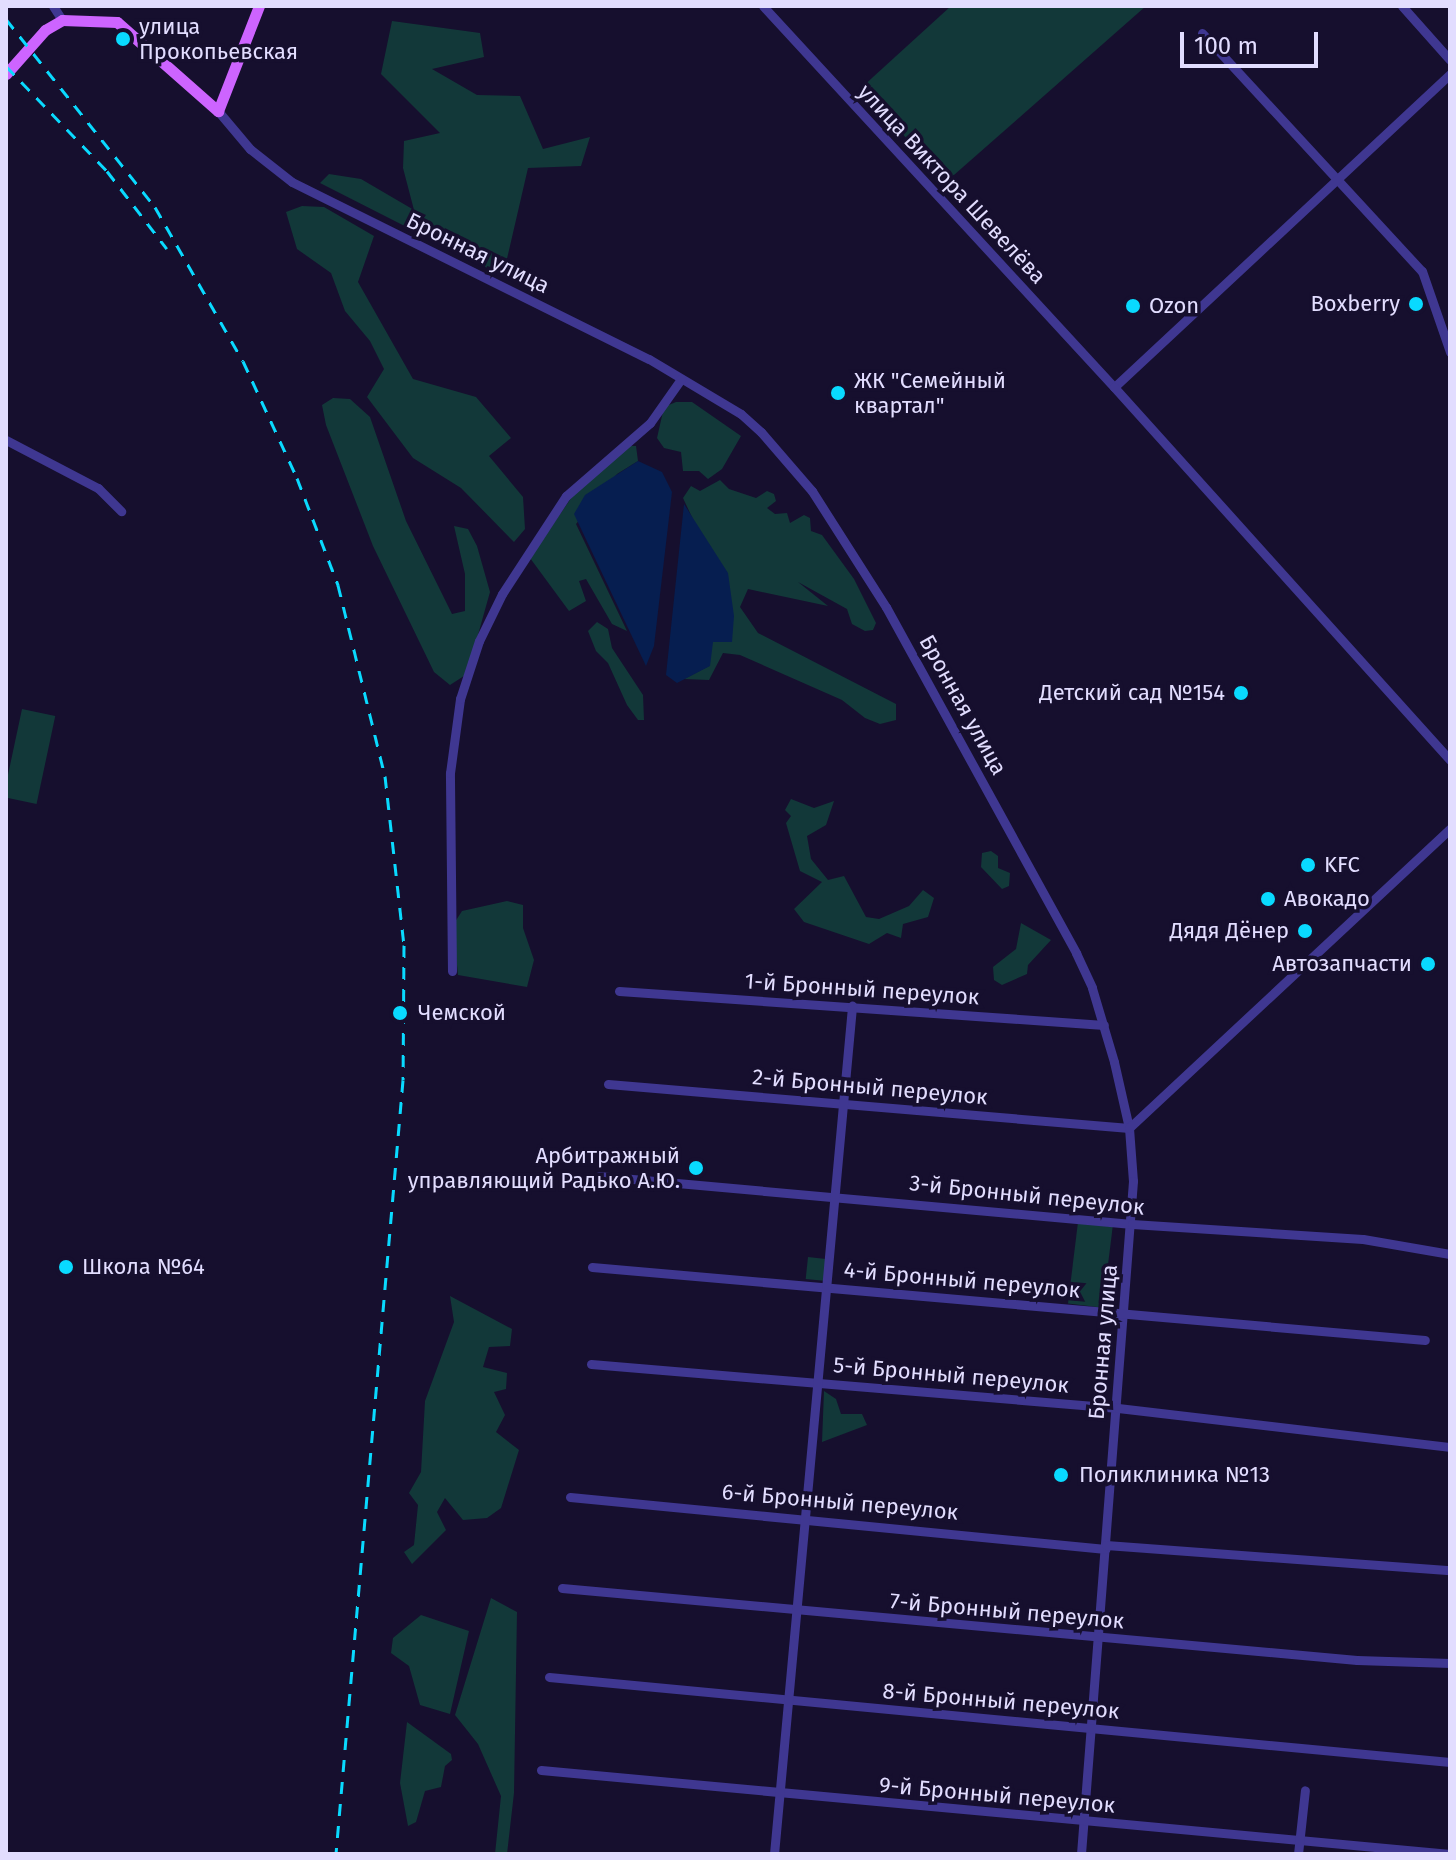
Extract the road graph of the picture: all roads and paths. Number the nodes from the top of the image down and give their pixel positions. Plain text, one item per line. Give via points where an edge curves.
1 (53, 6) edge
2 (259, 6) edge
3 (763, 6) edge
4 (1402, 6) edge
5 (62, 20) junction
6 (1202, 33) dead end
7 (1450, 60) edge
8 (6, 74) edge
9 (1450, 74) edge
10 (218, 111) junction
11 (1338, 179) junction
12 (1450, 352) edge
13 (681, 379) junction
14 (1114, 387) junction
15 (6, 440) edge
16 (121, 511) dead end
17 (1450, 760) edge
18 (1450, 829) edge
19 (452, 971) dead end
20 (619, 991) dead end
21 (852, 1006) junction
22 (1104, 1025) junction
23 (608, 1084) dead end
24 (844, 1103) junction
25 (1129, 1128) junction
26 (599, 1176) dead end
27 (837, 1194) junction
28 (1132, 1224) junction
29 (1450, 1254) edge
30 (592, 1267) dead end
31 (825, 1286) junction
32 (1127, 1311) junction
33 (1425, 1340) dead end
34 (591, 1364) dead end
35 (816, 1382) junction
36 (1118, 1408) junction
37 (1449, 1447) edge
38 (570, 1497) dead end
39 (804, 1516) junction
40 (1105, 1547) junction
41 (1450, 1570) edge
42 (562, 1588) dead end
43 (794, 1612) junction
44 (1099, 1636) junction
45 (1450, 1663) edge
46 (549, 1677) dead end
47 (785, 1701) junction
48 (1092, 1727) junction
49 (1450, 1762) edge
50 (541, 1770) dead end
51 (1305, 1790) dead end
52 (779, 1793) junction
53 (1084, 1822) junction
54 (1299, 1840) junction
55 (774, 1854) edge
56 (1081, 1854) edge
57 (1298, 1854) edge
58 (1450, 1854) edge

1 - 5 street
2 - 10 main road
3 - 14 street, улица Виктора Шевелёва
4 - 7 street
5 - 8 main road via 45,30
5 - 10 main road, Бронная улица via 117,22
6 - 11 street
9 - 11 street
10 - 13 street, Бронная улица via 250,149 292,182
11 - 12 street via 1422,271
11 - 14 street
13 - 19 street via 650,423 566,496 502,594 479,641 460,699 450,773
13 - 22 street, Бронная улица via 761,432 837,529 1076,953
14 - 17 street, улица Виктора Шевелёва
15 - 16 street via 98,488
18 - 25 street
20 - 21 street, 1-й Бронный переулок
21 - 22 street, 1-й Бронный переулок
21 - 24 street
22 - 25 street, Бронная улица
23 - 24 street, 2-й Бронный переулок
24 - 25 street, 2-й Бронный переулок
24 - 27 street
25 - 28 street, Бронная улица
26 - 27 street, 3-й Бронный переулок
27 - 28 street, 3-й Бронный переулок
27 - 31 street
28 - 29 street, 3-й Бронный переулок via 1363,1239
28 - 32 street, Бронная улица
30 - 31 street, 4-й Бронный переулок
31 - 32 street, 4-й Бронный переулок
31 - 35 street
32 - 33 street, 4-й Бронный переулок
32 - 36 street, Бронная улица
34 - 35 street, 5-й Бронный переулок
35 - 36 street, 5-й Бронный переулок
35 - 39 street
36 - 37 street, 5-й Бронный переулок
36 - 40 street, Бронная улица
38 - 39 street, 6-й Бронный переулок
39 - 40 street, 6-й Бронный переулок
39 - 43 street
40 - 41 street, 6-й Бронный переулок
40 - 44 street, Бронная улица
42 - 43 street, 7-й Бронный переулок
43 - 44 street, 7-й Бронный переулок
43 - 47 street
44 - 45 street, 7-й Бронный переулок
44 - 48 street, Бронная улица
46 - 47 street, 8-й Бронный переулок
47 - 48 street, 8-й Бронный переулок
47 - 52 street
48 - 49 street, 8-й Бронный переулок
48 - 53 street, Бронная улица
50 - 52 street, 9-й Бронный переулок
51 - 54 street
52 - 53 street, 9-й Бронный переулок
52 - 55 street
53 - 54 street, 9-й Бронный переулок
53 - 56 street, Бронная улица
54 - 57 street
54 - 58 street, 9-й Бронный переулок

